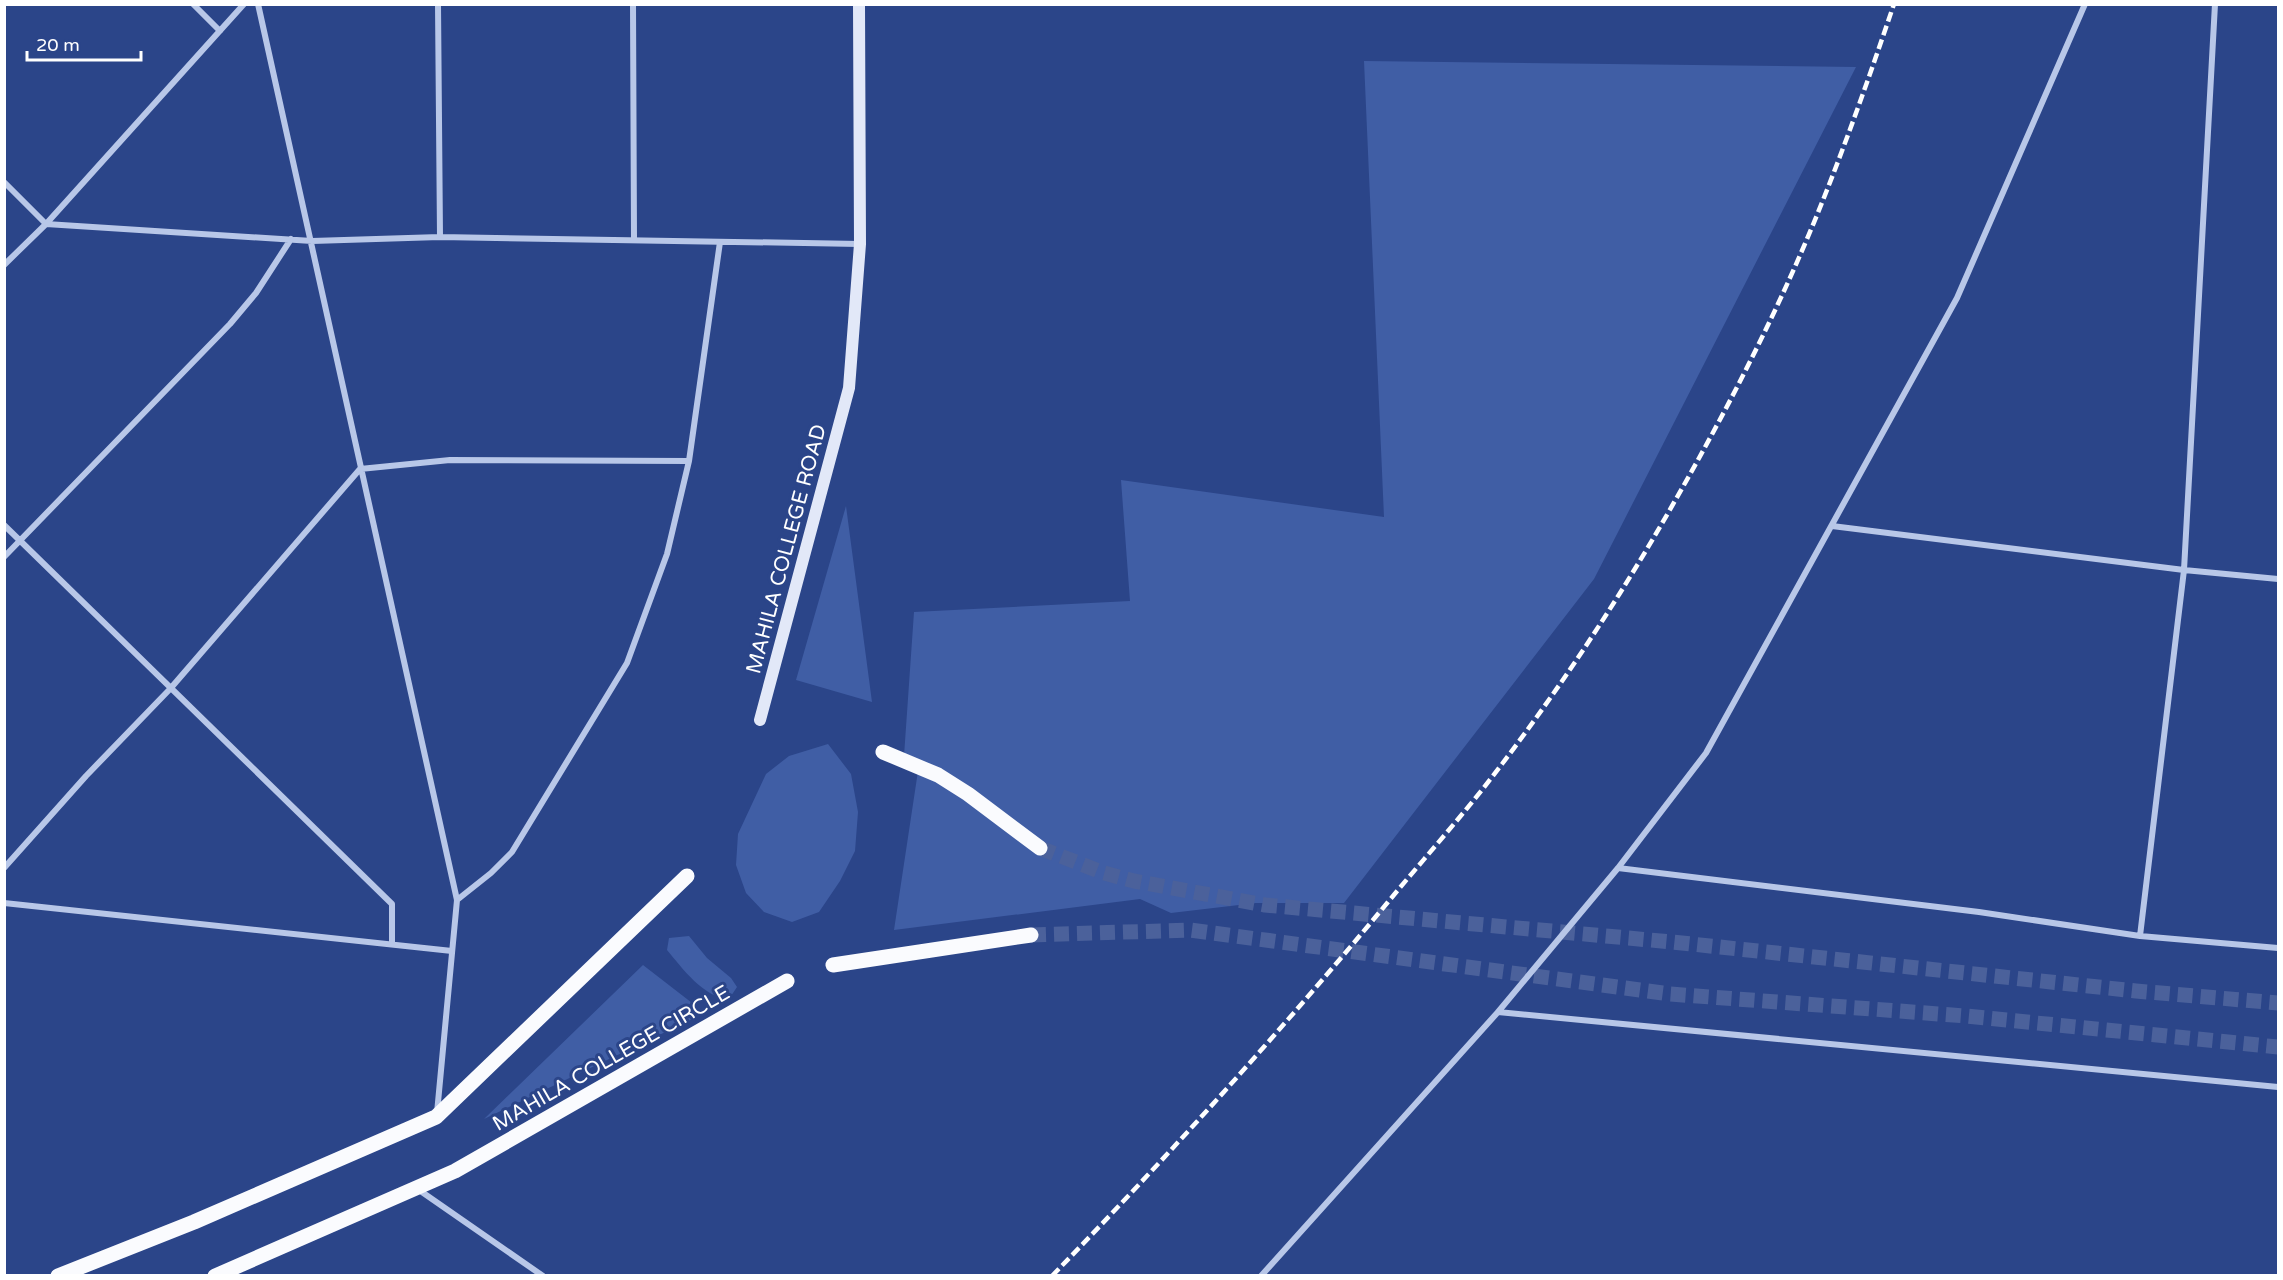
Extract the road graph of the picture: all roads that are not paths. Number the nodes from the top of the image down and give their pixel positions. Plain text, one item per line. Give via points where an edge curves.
1 (193, 4) edge
2 (244, 4) edge
3 (258, 4) edge
4 (438, 4) edge
5 (633, 4) edge
6 (859, 4) edge
7 (2085, 4) edge
8 (2215, 4) edge
9 (220, 31) junction
10 (4, 182) edge
11 (46, 224) junction
12 (440, 237) junction
13 (291, 239) junction
14 (634, 240) junction
15 (312, 241) junction
16 (720, 242) junction
17 (860, 244) junction
18 (4, 265) edge
19 (689, 461) junction
20 (360, 469) junction
21 (4, 525) edge
22 (1832, 525) junction
23 (21, 541) junction
24 (4, 557) edge
25 (2184, 570) junction
26 (2278, 579) edge
27 (171, 689) junction
28 (760, 720) dead end
29 (884, 752) dead end
30 (1040, 848) tunnel mouth
31 (4, 868) edge
32 (1618, 868) junction
33 (687, 876) dead end
34 (457, 900) junction
35 (4, 903) edge
36 (1031, 936) tunnel mouth
37 (2140, 936) junction
38 (392, 944) junction
39 (2278, 948) edge
40 (452, 951) junction
41 (833, 965) dead end
42 (787, 981) dead end
43 (1498, 1012) junction
44 (2278, 1087) edge
45 (436, 1117) junction
46 (416, 1188) junction
47 (58, 1275) edge
48 (215, 1275) edge
49 (543, 1275) edge
50 (1261, 1275) edge

1 - 9 street
2 - 9 street
3 - 15 street
4 - 12 street
5 - 14 street
6 - 17 main road, MAHILA COLLEGE ROAD
7 - 22 street via 1958,298
8 - 25 street
9 - 11 street
10 - 11 street
11 - 13 street
11 - 18 street
12 - 14 street
12 - 15 street
13 - 15 street
13 - 23 street via 230,324
14 - 16 street
15 - 20 street
16 - 17 street
16 - 19 street
17 - 28 main road, MAHILA COLLEGE ROAD via 849,388
19 - 20 street via 450,460
19 - 34 street via 667,554 627,663 512,852
20 - 27 street
20 - 34 street
21 - 23 street
22 - 25 street
22 - 32 street via 1706,753
23 - 24 street
23 - 27 street
25 - 26 street
25 - 37 street
27 - 31 street
27 - 38 street via 392,904
29 - 30 main road via 938,775
32 - 37 street via 1979,912
32 - 43 street
33 - 45 main road
34 - 40 street
35 - 38 street
36 - 41 main road
37 - 39 street
38 - 40 street
40 - 45 street
42 - 46 main road, MAHILA COLLEGE CIRCLE via 455,1171
43 - 44 street
43 - 50 street
45 - 47 main road via 194,1222
46 - 48 main road, MAHILA COLLEGE CIRCLE
46 - 49 street

